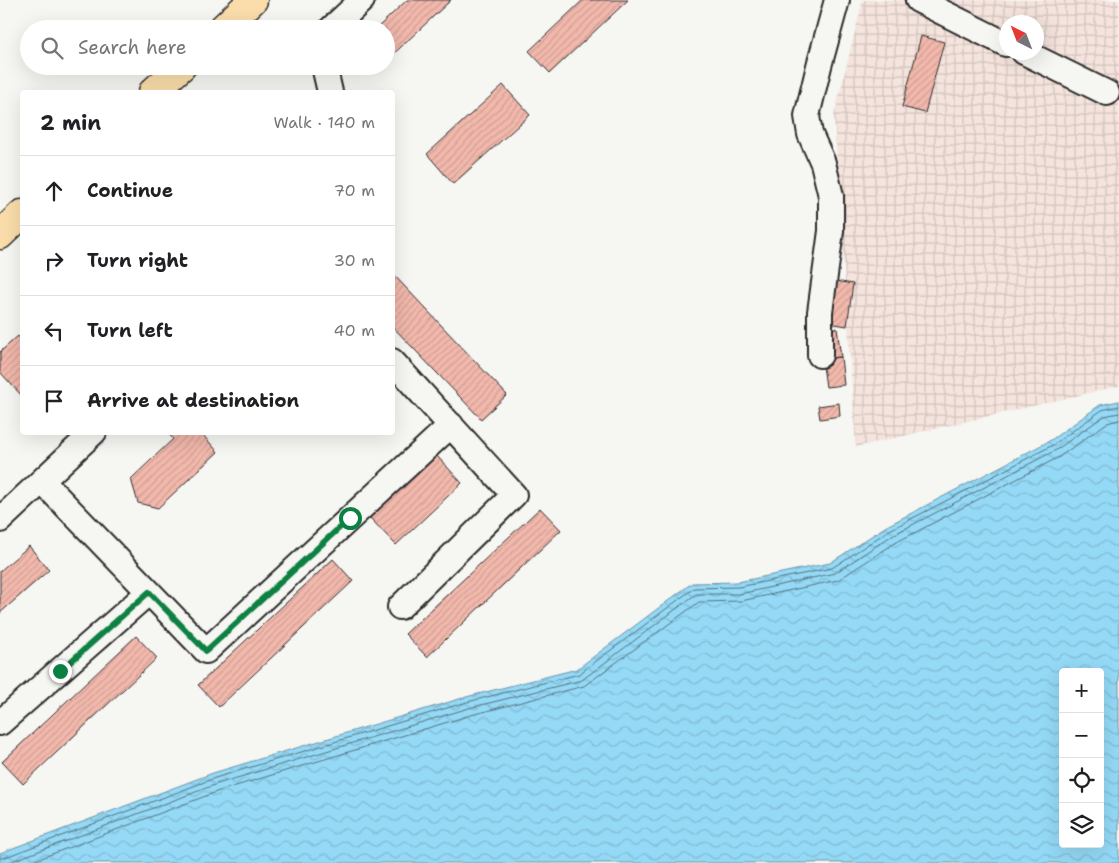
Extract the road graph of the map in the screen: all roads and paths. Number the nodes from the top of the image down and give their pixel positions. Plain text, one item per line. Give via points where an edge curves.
1 (253, 0) edge
2 (362, 0) edge
3 (837, 0) edge
4 (918, 0) edge
5 (232, 20) edge
6 (341, 20) edge
7 (999, 40) edge
8 (1040, 60) edge
9 (172, 75) edge
10 (326, 75) edge
11 (155, 90) edge
12 (330, 90) edge
13 (1107, 93) dead end
14 (20, 216) edge
15 (0, 236) edge
16 (820, 354) dead end
17 (395, 364) edge
18 (451, 425) junction
19 (91, 435) edge
20 (42, 481) junction
21 (0, 520) edge
22 (149, 592) junction
23 (400, 607) dead end
24 (0, 723) edge

1 - 5 main road
2 - 6 street
3 - 16 street via 807,116 831,196 831,231 820,312
4 - 7 street
8 - 13 street
9 - 11 main road
10 - 12 street
14 - 15 main road
17 - 18 street
18 - 22 street via 206,651
18 - 23 street via 514,495
19 - 20 street
20 - 21 street
20 - 22 street
22 - 24 street

